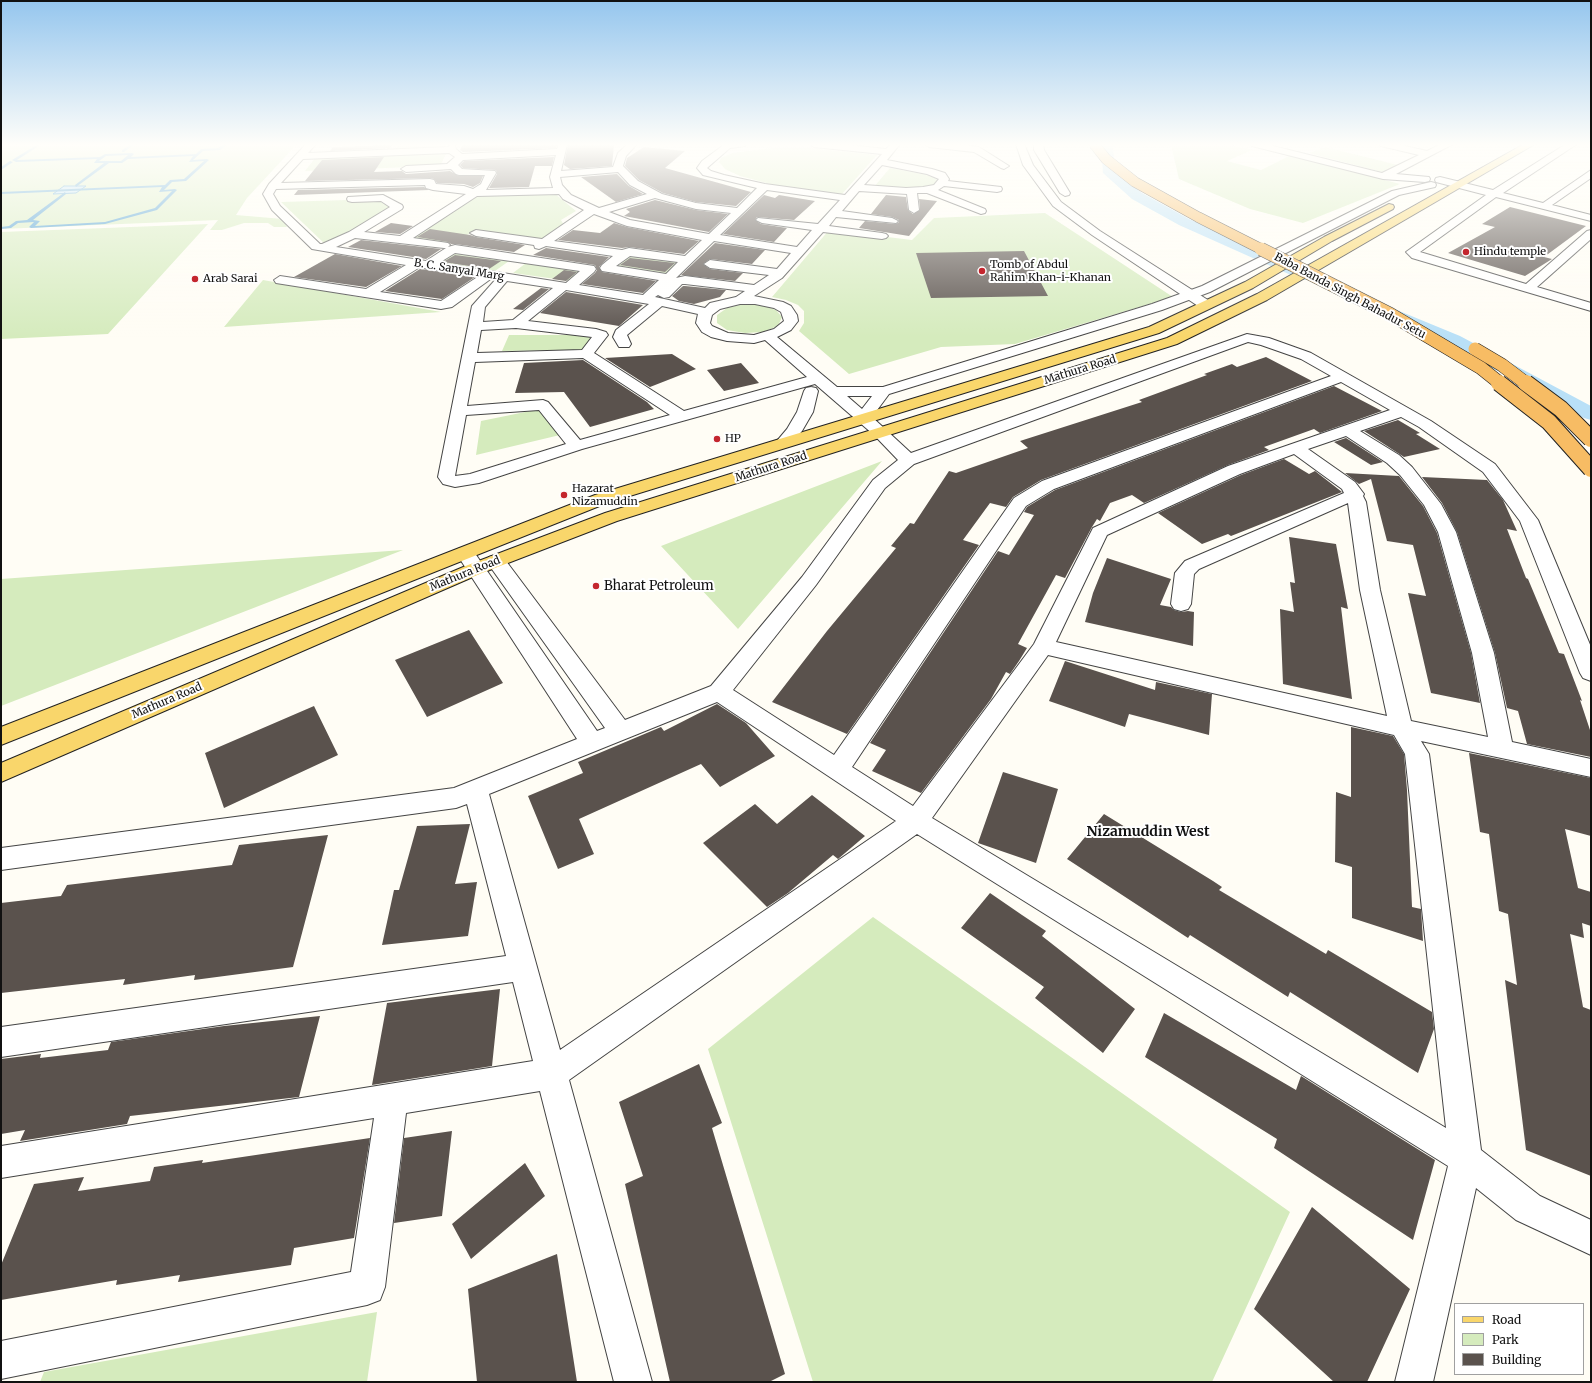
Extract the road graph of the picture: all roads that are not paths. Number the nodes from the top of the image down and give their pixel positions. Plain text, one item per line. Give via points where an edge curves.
1 (278, 209) edge
2 (395, 209) edge
3 (449, 209) edge
4 (590, 209) edge
5 (604, 209) edge
6 (718, 209) edge
7 (742, 209) edge
8 (838, 209) edge
9 (974, 209) edge
10 (1063, 209) edge
11 (1078, 209) edge
12 (1183, 209) edge
13 (1203, 209) edge
14 (1364, 209) edge
15 (1386, 209) edge
16 (1415, 209) edge
17 (1474, 209) edge
18 (1555, 209) edge
19 (1565, 209) edge
20 (595, 211) junction
21 (739, 211) junction
22 (980, 211) dead end
23 (834, 213) junction
24 (821, 214) dead end
25 (868, 214) dead end
26 (1591, 215) edge
27 (1591, 218) edge
28 (762, 220) dead end
29 (892, 221) dead end
30 (821, 227) junction
31 (610, 229) dead end
32 (655, 229) junction
33 (1591, 233) edge
34 (353, 234) junction
35 (476, 234) dead end
36 (882, 236) dead end
37 (712, 238) junction
38 (403, 239) junction
39 (544, 242) junction
40 (444, 245) dead end
41 (322, 249) junction
42 (623, 254) junction
43 (796, 255) junction
44 (519, 259) junction
45 (688, 260) junction
46 (423, 264) junction
47 (710, 264) dead end
48 (776, 275) junction
49 (496, 276) junction
50 (668, 278) junction
51 (280, 280) dead end
52 (1188, 284) junction
53 (566, 286) junction
54 (1528, 288) junction
55 (756, 290) junction
56 (367, 294) junction
57 (1206, 297) junction
58 (740, 300) junction
59 (653, 301) junction
60 (770, 302) junction
61 (1591, 306) edge
62 (707, 312) junction
63 (1411, 312) dead end
64 (516, 324) junction
65 (476, 326) junction
66 (768, 336) junction
67 (749, 339) junction
68 (1464, 342) dead end
69 (624, 344) dead end
70 (586, 354) junction
71 (469, 358) junction
72 (1342, 377) junction
73 (810, 384) junction
74 (884, 391) junction
75 (833, 392) junction
76 (460, 411) junction
77 (1402, 411) junction
78 (683, 417) junction
79 (855, 420) junction
80 (1348, 430) junction
81 (872, 435) junction
82 (1591, 439) edge
83 (784, 442) junction
84 (576, 446) junction
85 (1296, 448) junction
86 (908, 460) junction
87 (1591, 469) edge
88 (1355, 494) junction
89 (470, 561) junction
90 (496, 561) junction
91 (1181, 604) dead end
92 (1043, 647) junction
93 (1591, 673) edge
94 (718, 692) junction
95 (1402, 728) junction
96 (620, 731) junction
97 (1, 736) edge
98 (592, 742) junction
99 (1502, 749) junction
100 (1591, 768) edge
101 (837, 770) junction
102 (1, 773) edge
103 (476, 790) junction
104 (916, 821) junction
105 (1, 859) edge
106 (523, 967) junction
107 (1, 1042) edge
108 (551, 1074) junction
109 (392, 1098) junction
110 (1466, 1159) junction
111 (1, 1162) edge
112 (1591, 1238) edge
113 (1, 1360) edge
114 (632, 1382) edge
115 (1414, 1382) edge

1 - 41 street, B. C. Sanyal Marg via 316,247
2 - 34 street
3 - 38 street
4 - 20 street
5 - 20 street
6 - 21 street
7 - 21 street
8 - 23 street
9 - 22 street
10 - 52 street via 1096,234
11 - 52 street via 1094,223
12 - 87 highway, Baba Banda Singh Bahadur Setu, bridge via 1390,314 1481,368 1549,422
13 - 63 highway, Baba Banda Singh Bahadur Setu
14 - 57 street via 1229,277
15 - 57 main road, Mathura Road via 1249,285 1224,297
16 - 81 main road, Mathura Road via 1262,297 1172,341
17 - 54 street via 1413,253
18 - 27 street
19 - 26 street
20 - 32 street
20 - 39 street via 580,223
21 - 37 street
23 - 24 street
23 - 25 street
23 - 29 street
23 - 30 street
28 - 30 street
30 - 36 street
30 - 43 street
31 - 32 street
32 - 37 street
33 - 54 street
34 - 38 street
34 - 41 street
35 - 39 street
37 - 43 street via 736,246
37 - 45 street
38 - 40 street
39 - 42 street
39 - 44 street
41 - 46 street, B. C. Sanyal Marg
42 - 45 street via 633,252
42 - 50 street via 606,268
43 - 48 street
44 - 46 street via 454,249
44 - 49 street
44 - 53 street via 590,269
45 - 50 street
46 - 49 street, B. C. Sanyal Marg
46 - 56 street
47 - 48 street
48 - 55 street
48 - 60 street
49 - 53 street, B. C. Sanyal Marg
49 - 56 street via 441,305
49 - 65 street via 479,306
50 - 59 street
51 - 56 street
52 - 57 street
52 - 74 street via 1157,307
53 - 59 street, B. C. Sanyal Marg
53 - 64 street
54 - 61 street
55 - 58 street
55 - 59 street via 681,280
57 - 79 main road, Mathura Road via 1154,330
58 - 60 street
58 - 62 street via 715,306
59 - 62 street, B. C. Sanyal Marg
59 - 69 street via 621,333 620,337
60 - 66 street via 786,309 790,321 786,327
62 - 67 street via 703,317 703,323 707,329 727,337
64 - 65 street
64 - 70 street via 601,335
65 - 71 street
66 - 67 street
66 - 73 street
67 - 73 street
68 - 82 highway, bridge via 1502,365 1561,409
70 - 71 street
70 - 78 street
71 - 76 street
72 - 77 street
72 - 86 street via 1306,356 1257,339 1242,339
72 - 101 street via 1048,485 1020,502
73 - 75 street
73 - 78 street
73 - 79 street
73 - 83 street via 805,412
74 - 75 street
74 - 79 street
75 - 79 street
76 - 84 street via 543,405
76 - 84 street via 446,477 449,480 474,479
77 - 80 street
77 - 93 street via 1489,468 1529,520
78 - 84 street
79 - 81 street
79 - 83 main road, Mathura Road
80 - 85 street
80 - 99 street via 1393,459 1406,471 1432,504 1447,532 1483,653
81 - 86 street
81 - 90 main road, Mathura Road via 611,517
83 - 89 main road, Mathura Road via 601,499
85 - 88 street via 1349,486
85 - 92 street via 1234,470 1098,532
86 - 94 street via 879,484 809,581
88 - 91 street via 1192,565 1185,573
88 - 95 street via 1370,590
89 - 90 main road, Mathura Road
89 - 97 main road, Mathura Road
89 - 98 street
89 - 102 main road, Mathura Road
90 - 96 street
92 - 95 street
92 - 104 street
94 - 96 street
94 - 101 street
95 - 99 street
95 - 110 street via 1417,754
96 - 98 street
98 - 103 street
99 - 100 street
101 - 104 street
103 - 105 street via 456,798
103 - 106 street
104 - 108 street
104 - 110 street
106 - 107 street
106 - 108 street
108 - 109 street
108 - 114 street
109 - 111 street
109 - 113 street via 367,1287
110 - 112 street via 1528,1208
110 - 115 street

